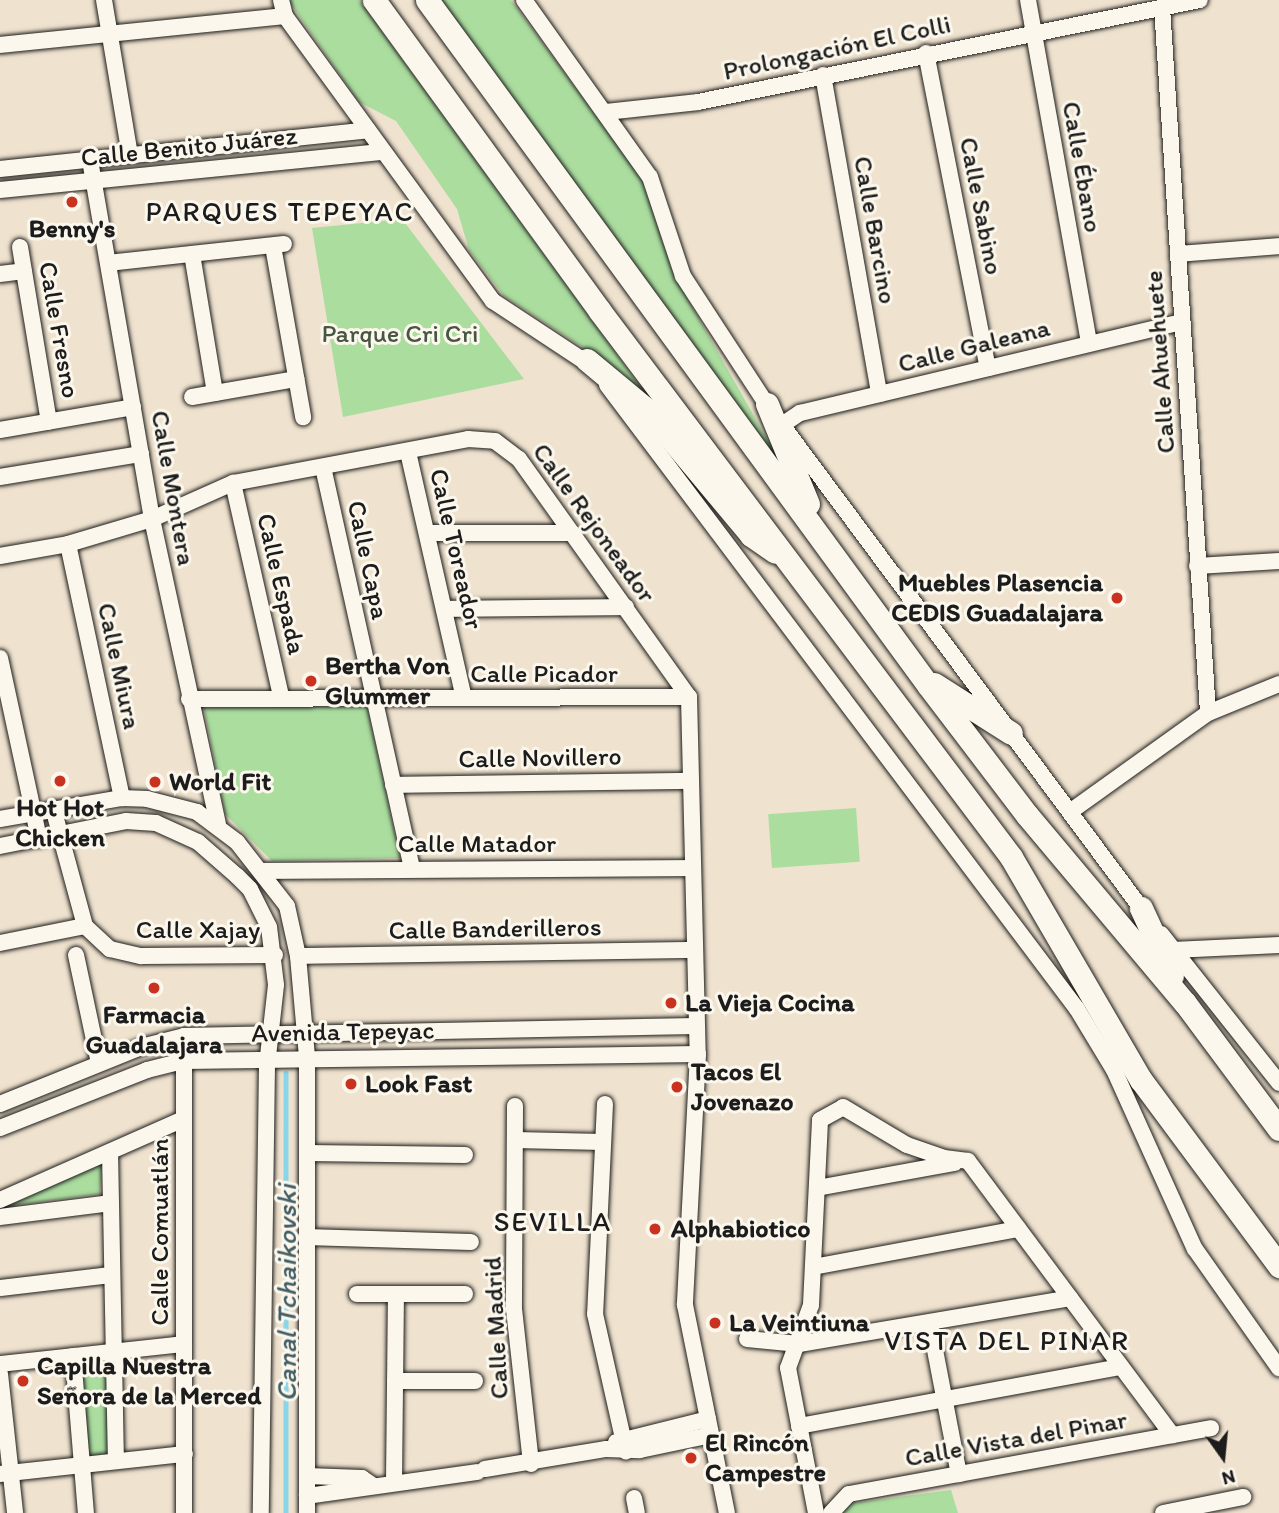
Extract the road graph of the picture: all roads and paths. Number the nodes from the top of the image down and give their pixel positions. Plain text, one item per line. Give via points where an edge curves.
1 (104, 0) edge
2 (374, 0) edge
3 (427, 0) edge
4 (524, 0) edge
5 (1028, 0) edge
6 (1200, 0) edge
7 (1162, 7) junction
8 (283, 8) edge
9 (1119, 8) edge
10 (108, 34) junction
11 (1034, 34) junction
12 (0, 45) edge
13 (926, 53) junction
14 (823, 75) junction
15 (606, 112) junction
16 (368, 130) junction
17 (383, 152) junction
18 (130, 155) junction
19 (90, 159) junction
20 (0, 169) edge
21 (93, 181) junction
22 (0, 190) edge
23 (1279, 246) edge
24 (19, 247) dead end
25 (192, 254) junction
26 (1178, 254) junction
27 (108, 263) junction
28 (24, 271) junction
29 (0, 274) edge
30 (1182, 322) junction
31 (1089, 343) junction
32 (587, 360) junction
33 (988, 368) junction
34 (296, 379) junction
35 (215, 393) junction
36 (879, 394) junction
37 (192, 397) dead end
38 (767, 404) junction
39 (133, 407) junction
40 (303, 417) dead end
41 (49, 422) junction
42 (782, 425) junction
43 (0, 430) edge
44 (408, 452) junction
45 (141, 454) junction
46 (323, 467) junction
47 (0, 478) edge
48 (233, 483) junction
49 (152, 519) junction
50 (428, 533) junction
51 (572, 533) junction
52 (823, 539) junction
53 (68, 544) junction
54 (0, 556) edge
55 (1279, 561) edge
56 (1198, 566) junction
57 (797, 569) junction
58 (626, 607) junction
59 (444, 609) junction
60 (0, 657) edge
61 (920, 675) junction
62 (1279, 684) edge
63 (281, 696) junction
64 (689, 697) junction
65 (464, 698) junction
66 (189, 699) junction
67 (373, 699) junction
68 (1208, 713) junction
69 (1011, 733) junction
70 (688, 780) junction
71 (393, 785) junction
72 (121, 798) junction
73 (53, 808) junction
74 (1071, 811) junction
75 (32, 812) junction
76 (0, 819) edge
77 (218, 824) junction
78 (60, 835) junction
79 (38, 839) junction
80 (0, 846) edge
81 (691, 868) junction
82 (412, 869) junction
83 (263, 871) junction
84 (1141, 908) junction
85 (85, 926) junction
86 (0, 943) edge
87 (1279, 945) edge
88 (694, 950) junction
89 (1173, 950) junction
90 (76, 955) dead end
91 (275, 955) junction
92 (298, 956) junction
93 (1185, 1003) junction
94 (696, 1026) junction
95 (274, 1031) junction
96 (302, 1031) junction
97 (184, 1036) junction
98 (698, 1054) junction
99 (307, 1056) junction
100 (267, 1057) junction
101 (184, 1061) junction
102 (99, 1063) junction
103 (1279, 1083) edge
104 (32, 1091) junction
105 (0, 1104) edge
106 (605, 1104) dead end
107 (515, 1106) dead end
108 (40, 1112) junction
109 (184, 1119) junction
110 (0, 1128) edge
111 (1279, 1129) edge
112 (515, 1140) junction
113 (603, 1142) junction
114 (110, 1152) junction
115 (307, 1153) junction
116 (465, 1155) dead end
117 (968, 1161) junction
118 (817, 1188) junction
119 (0, 1200) edge
120 (111, 1203) junction
121 (0, 1217) edge
122 (1019, 1229) junction
123 (306, 1237) junction
124 (471, 1242) dead end
125 (1279, 1266) edge
126 (813, 1267) junction
127 (111, 1275) junction
128 (0, 1288) edge
129 (357, 1294) dead end
130 (396, 1294) junction
131 (465, 1294) dead end
132 (1070, 1298) junction
133 (930, 1324) junction
134 (747, 1339) dead end
135 (799, 1343) junction
136 (184, 1344) junction
137 (112, 1351) junction
138 (73, 1356) junction
139 (0, 1364) edge
140 (1121, 1367) junction
141 (1279, 1368) edge
142 (0, 1374) edge
143 (395, 1381) junction
144 (475, 1381) dead end
145 (943, 1399) junction
146 (2, 1401) edge
147 (1147, 1401) junction
148 (708, 1419) junction
149 (799, 1426) junction
150 (1211, 1428) dead end
151 (711, 1435) junction
152 (1172, 1435) junction
153 (1129, 1443) junction
154 (624, 1445) junction
155 (185, 1454) junction
156 (116, 1461) junction
157 (531, 1464) junction
158 (81, 1465) junction
159 (5, 1474) edge
160 (959, 1474) junction
161 (307, 1476) junction
162 (394, 1482) junction
163 (372, 1485) junction
164 (307, 1496) junction
165 (1243, 1497) dead end
166 (1229, 1507) edge
167 (822, 1511) edge
168 (15, 1513) edge
169 (86, 1513) edge
170 (184, 1513) edge
171 (261, 1513) edge
172 (307, 1513) edge
173 (727, 1513) edge
174 (1163, 1513) edge

1 - 10 street
2 - 57 highway via 599,310
3 - 52 highway
4 - 15 street
5 - 11 street, Calle Ébano
6 - 7 street, Prolongación El Colli
7 - 9 street, Prolongación El Colli
7 - 26 street, Calle Ahuehuete
8 - 10 street
8 - 16 street
9 - 11 street, Prolongación El Colli
10 - 12 street
10 - 18 street
11 - 13 street, Prolongación El Colli
11 - 31 street, Calle Ébano
13 - 14 street, Prolongación El Colli
13 - 33 street, Calle Sabino
14 - 15 street, Prolongación El Colli via 698,102
14 - 36 street, Calle Barcino
15 - 38 street via 650,177 683,276
16 - 17 street
16 - 18 street, Calle Benito Juárez
17 - 21 street, Calle Benito Juárez
17 - 32 street via 493,301
18 - 19 street, Calle Benito Juárez
19 - 20 street, Calle Benito Juárez
19 - 21 street, Calle Montera
21 - 22 street, Calle Benito Juárez
21 - 27 street, Calle Montera
23 - 26 street
24 - 28 street, Calle Fresno
25 - 27 street
25 - 34 street via 279,245
25 - 35 street
26 - 30 street, Calle Ahuehuete
27 - 39 street, Calle Montera
28 - 29 street
28 - 41 street, Calle Fresno
30 - 31 street, Calle Galeana
30 - 56 street, Calle Ahuehuete
31 - 33 street, Calle Galeana
32 - 57 highway via 647,410 751,535
32 - 141 street via 1077,1009 1114,1070 1195,1249
33 - 36 street, Calle Galeana
34 - 35 street
34 - 40 street
35 - 37 street
36 - 42 street, Calle Galeana via 800,413
38 - 42 street
38 - 52 highway
39 - 41 street
39 - 45 street, Calle Montera
41 - 43 street
42 - 69 street
44 - 46 street, Calle Rejoneador
44 - 50 street, Calle Toreador
44 - 51 street, Calle Rejoneador via 468,439 495,441 519,460
45 - 47 street
45 - 49 street, Calle Montera
46 - 48 street, Calle Rejoneador
46 - 67 street, Calle Capa
48 - 49 street, Calle Rejoneador
48 - 63 street, Calle Espada
49 - 53 street, Calle Rejoneador
49 - 66 street, Calle Montera
50 - 51 street
50 - 59 street, Calle Toreador
51 - 58 street, Calle Rejoneador
52 - 61 highway
53 - 54 street, Calle Rejoneador
53 - 72 street, Calle Miura
55 - 56 street
56 - 68 street, Calle Ahuehuete
57 - 125 highway via 1012,857 1141,1080
58 - 59 street
58 - 64 street, Calle Rejoneador
59 - 65 street, Calle Toreador
60 - 75 street
61 - 69 highway
61 - 93 highway via 1027,815
62 - 68 street
63 - 66 street, Calle Picador
63 - 67 street, Calle Picador
64 - 65 street, Calle Picador
64 - 70 street
65 - 67 street, Calle Picador
66 - 77 street, Calle Montera
67 - 71 street, Calle Capa
68 - 74 street
69 - 74 street
70 - 71 street, Calle Novillero
70 - 81 street
71 - 82 street, Calle Capa
72 - 73 street
72 - 77 street via 172,805
73 - 75 street
73 - 78 street
74 - 84 street
75 - 76 street
75 - 79 street
77 - 83 street
78 - 79 street
78 - 85 street
78 - 91 street via 126,821 156,823 179,831 198,842 250,889 269,926
79 - 80 street
81 - 82 street, Calle Matador
81 - 88 street
82 - 83 street, Calle Matador
83 - 92 street via 287,906
84 - 89 street
84 - 93 highway
85 - 86 street
85 - 91 street, Calle Xajay via 103,944 125,955
87 - 89 street
88 - 92 street, Calle Banderilleros
88 - 94 street
89 - 103 street
90 - 102 street
91 - 95 street
92 - 96 street
93 - 111 highway
94 - 96 street, Avenida Tepeyac
94 - 98 street
95 - 96 street, Avenida Tepeyac
95 - 97 street, Avenida Tepeyac
95 - 100 street
96 - 99 street
97 - 101 street, Calle Comuatlán
97 - 102 street, Avenida Tepeyac
98 - 99 street, Avenida Tepeyac
98 - 148 street via 685,1305
99 - 100 street, Avenida Tepeyac
99 - 115 street
100 - 101 street, Avenida Tepeyac
100 - 171 street
101 - 108 street, Avenida Tepeyac via 147,1070
101 - 109 street, Calle Comuatlán
102 - 104 street, Avenida Tepeyac
104 - 105 street, Avenida Tepeyac
104 - 108 street
106 - 113 street
107 - 112 street, Calle Madrid
108 - 110 street, Avenida Tepeyac
109 - 114 street
109 - 136 street, Calle Comuatlán
112 - 113 street
112 - 157 street, Calle Madrid via 514,1309
113 - 154 street via 595,1314
114 - 119 street
114 - 120 street
115 - 116 street
115 - 123 street
117 - 118 street
117 - 118 street via 907,1145 843,1107 821,1115
117 - 122 street
118 - 126 street
120 - 121 street
120 - 127 street
122 - 126 street
122 - 132 street
123 - 124 street
123 - 161 street
126 - 135 street via 811,1305
127 - 128 street
127 - 137 street
129 - 130 street
130 - 131 street
130 - 143 street
132 - 133 street
132 - 140 street
133 - 135 street
133 - 145 street
134 - 135 street
135 - 149 street via 788,1368
136 - 137 street
136 - 155 street, Calle Comuatlán
137 - 138 street
137 - 156 street
138 - 139 street
138 - 158 street
140 - 145 street
140 - 147 street
142 - 146 street
143 - 144 street
143 - 162 street
145 - 149 street
145 - 160 street
146 - 159 street
147 - 152 street
147 - 153 street via 1145,1426
148 - 151 street
148 - 154 street
149 - 167 street
150 - 152 street, Calle Vista del Pinar
151 - 154 street
151 - 173 street
152 - 153 street, Calle Vista del Pinar
153 - 160 street, Calle Vista del Pinar
154 - 157 street
155 - 156 street
155 - 170 street, Calle Comuatlán
156 - 158 street
157 - 162 street
158 - 159 street
158 - 169 street
159 - 168 street
160 - 167 street, Calle Vista del Pinar via 849,1494
161 - 163 street via 362,1478
161 - 164 street
162 - 163 street
163 - 164 street
164 - 172 street
165 - 166 street
166 - 174 street

